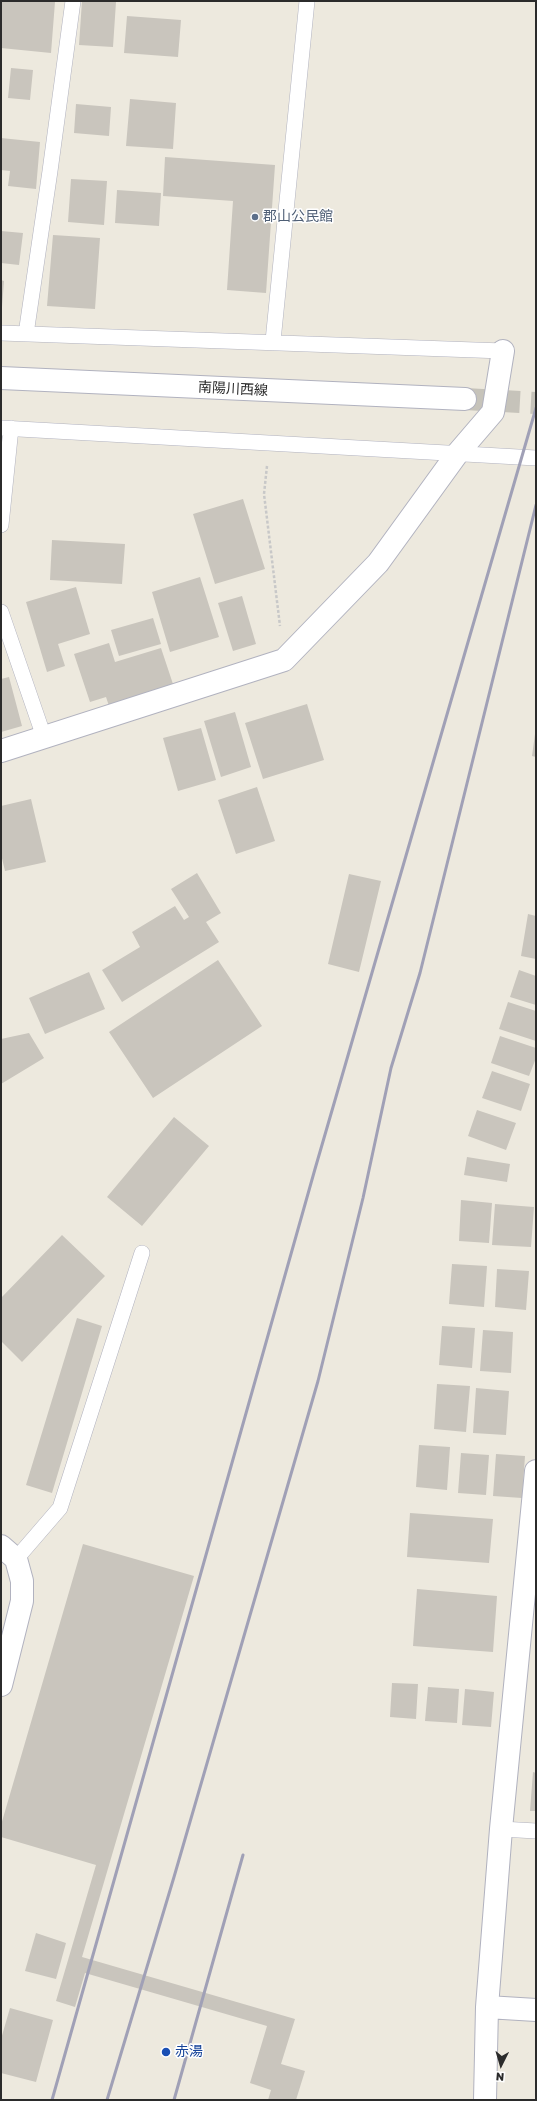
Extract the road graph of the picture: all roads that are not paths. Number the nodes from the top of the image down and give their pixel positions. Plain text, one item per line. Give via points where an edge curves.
1 (73, 1) edge
2 (306, 1) edge
3 (1, 333) edge
4 (26, 334) junction
5 (273, 341) junction
6 (503, 351) joint
7 (1, 378) edge
8 (465, 399) tunnel mouth
9 (6, 428) edge
10 (457, 454) junction
11 (536, 458) edge
12 (1, 525) edge
13 (1, 612) edge
14 (44, 737) junction
15 (1, 751) edge
16 (142, 1253) dead end
17 (536, 1471) edge
18 (8, 1553) edge
19 (1, 1685) edge
20 (501, 1829) junction
21 (536, 1831) edge
22 (487, 2007) junction
23 (536, 2010) edge
24 (485, 2100) edge

1 - 4 lane
2 - 5 lane
3 - 4 lane
4 - 5 lane
5 - 6 lane
6 - 10 street via 493,412
7 - 8 street, 南陽川西線
9 - 10 lane
9 - 12 lane
10 - 11 lane
10 - 14 street via 378,564 284,660
13 - 14 lane
14 - 15 street
16 - 18 lane via 60,1508
17 - 20 street
18 - 19 street via 22,1581 22,1601
20 - 21 lane
20 - 22 street
22 - 23 street
22 - 24 street

